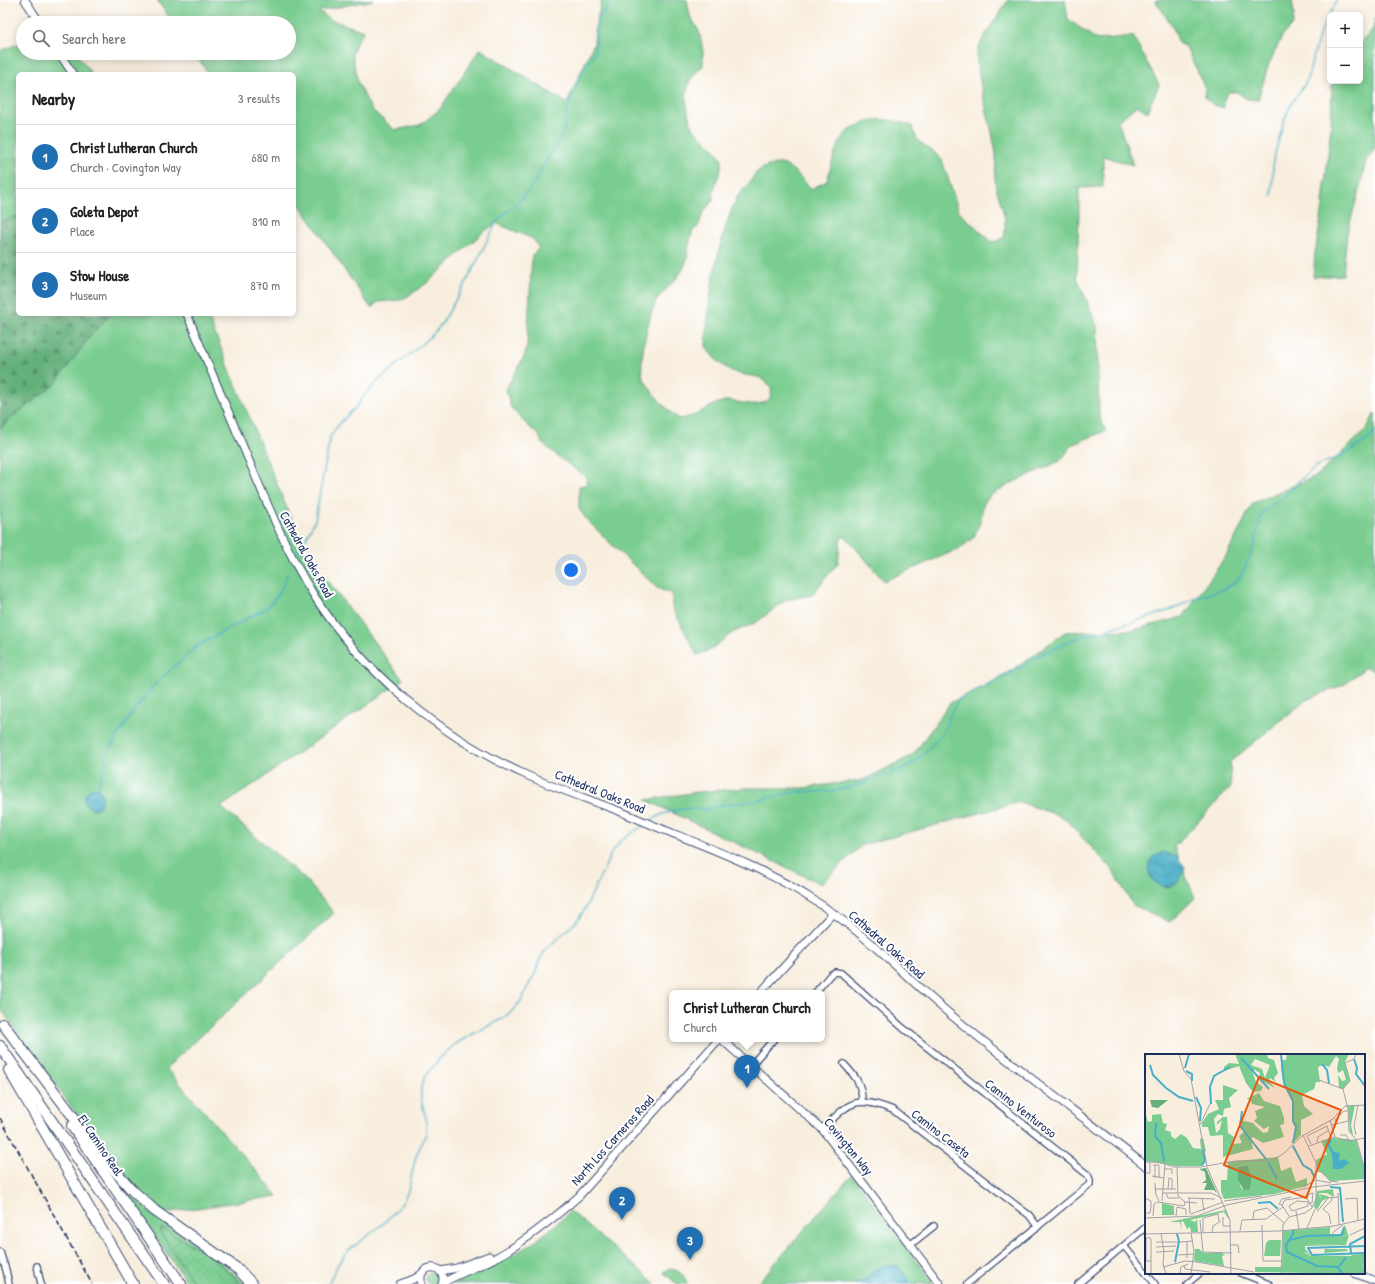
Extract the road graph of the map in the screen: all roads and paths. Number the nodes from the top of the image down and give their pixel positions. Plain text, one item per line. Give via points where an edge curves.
1 (25, 0) edge
2 (35, 16) edge
3 (64, 60) edge
4 (72, 72) edge
5 (188, 316) edge
6 (833, 913) junction
7 (763, 990) edge
8 (818, 990) edge
9 (2, 1022) edge
10 (717, 1042) edge
11 (724, 1042) edge
12 (771, 1042) edge
13 (0, 1046) edge
14 (0, 1054) edge
15 (844, 1064) dead end
16 (751, 1065) junction
17 (862, 1101) junction
18 (822, 1129) junction
19 (1145, 1165) edge
20 (934, 1226) dead end
21 (1038, 1227) junction
22 (1145, 1228) edge
23 (910, 1245) junction
24 (1124, 1246) junction
25 (513, 1247) junction
26 (0, 1252) edge
27 (37, 1266) dead end
28 (440, 1271) junction
29 (1145, 1272) edge
30 (1147, 1274) edge
31 (1199, 1274) edge
32 (1244, 1274) edge
33 (1356, 1274) edge
34 (421, 1275) junction
35 (1375, 1282) edge
36 (442, 1283) edge
37 (9, 1284) edge
38 (41, 1284) edge
39 (133, 1284) edge
40 (164, 1284) edge
41 (181, 1284) edge
42 (252, 1284) edge
43 (400, 1284) edge
44 (421, 1284) edge
45 (940, 1284) edge
46 (968, 1284) edge
47 (1078, 1284) edge
48 (1155, 1284) edge
49 (1187, 1284) edge
50 (1269, 1284) edge

1 - 2 main road
3 - 4 main road
5 - 6 main road, Cathedral Oaks Road via 281,535 315,597 372,668 414,707 466,743 524,774 722,853 777,878
6 - 7 main road
6 - 19 main road, Cathedral Oaks Road via 967,1028
8 - 21 street, Camino Venturoso via 830,975 835,972 841,973 903,1028 1092,1179 1090,1184
9 - 41 highway, El Camino Real
9 - 42 highway via 110,1165 132,1190 155,1211 239,1270
10 - 25 main road, North Los Carneros Road via 579,1196 554,1218
11 - 16 main road, Covington Way
12 - 16 street
13 - 40 highway, El Camino Real
14 - 39 highway
15 - 17 street via 857,1080
16 - 18 main road, Covington Way
17 - 18 street via 846,1107
17 - 21 street, Camino Caseta via 893,1110 1029,1215
18 - 23 main road, Covington Way
20 - 23 street
21 - 46 street, Camino Venturoso
22 - 24 street
23 - 45 main road, Covington Way
24 - 29 street
24 - 47 street
25 - 28 main road, North Los Carneros Road via 457,1268
25 - 36 main road, North Los Carneros Road via 492,1260
26 - 37 street
27 - 38 street
28 - 34 main road, North Los Carneros Road via 429,1268
28 - 36 main road, North Los Carneros Road
30 - 48 street
31 - 49 street
32 - 50 street
33 - 35 main road
34 - 43 main road, North Los Carneros Road
34 - 44 main road

